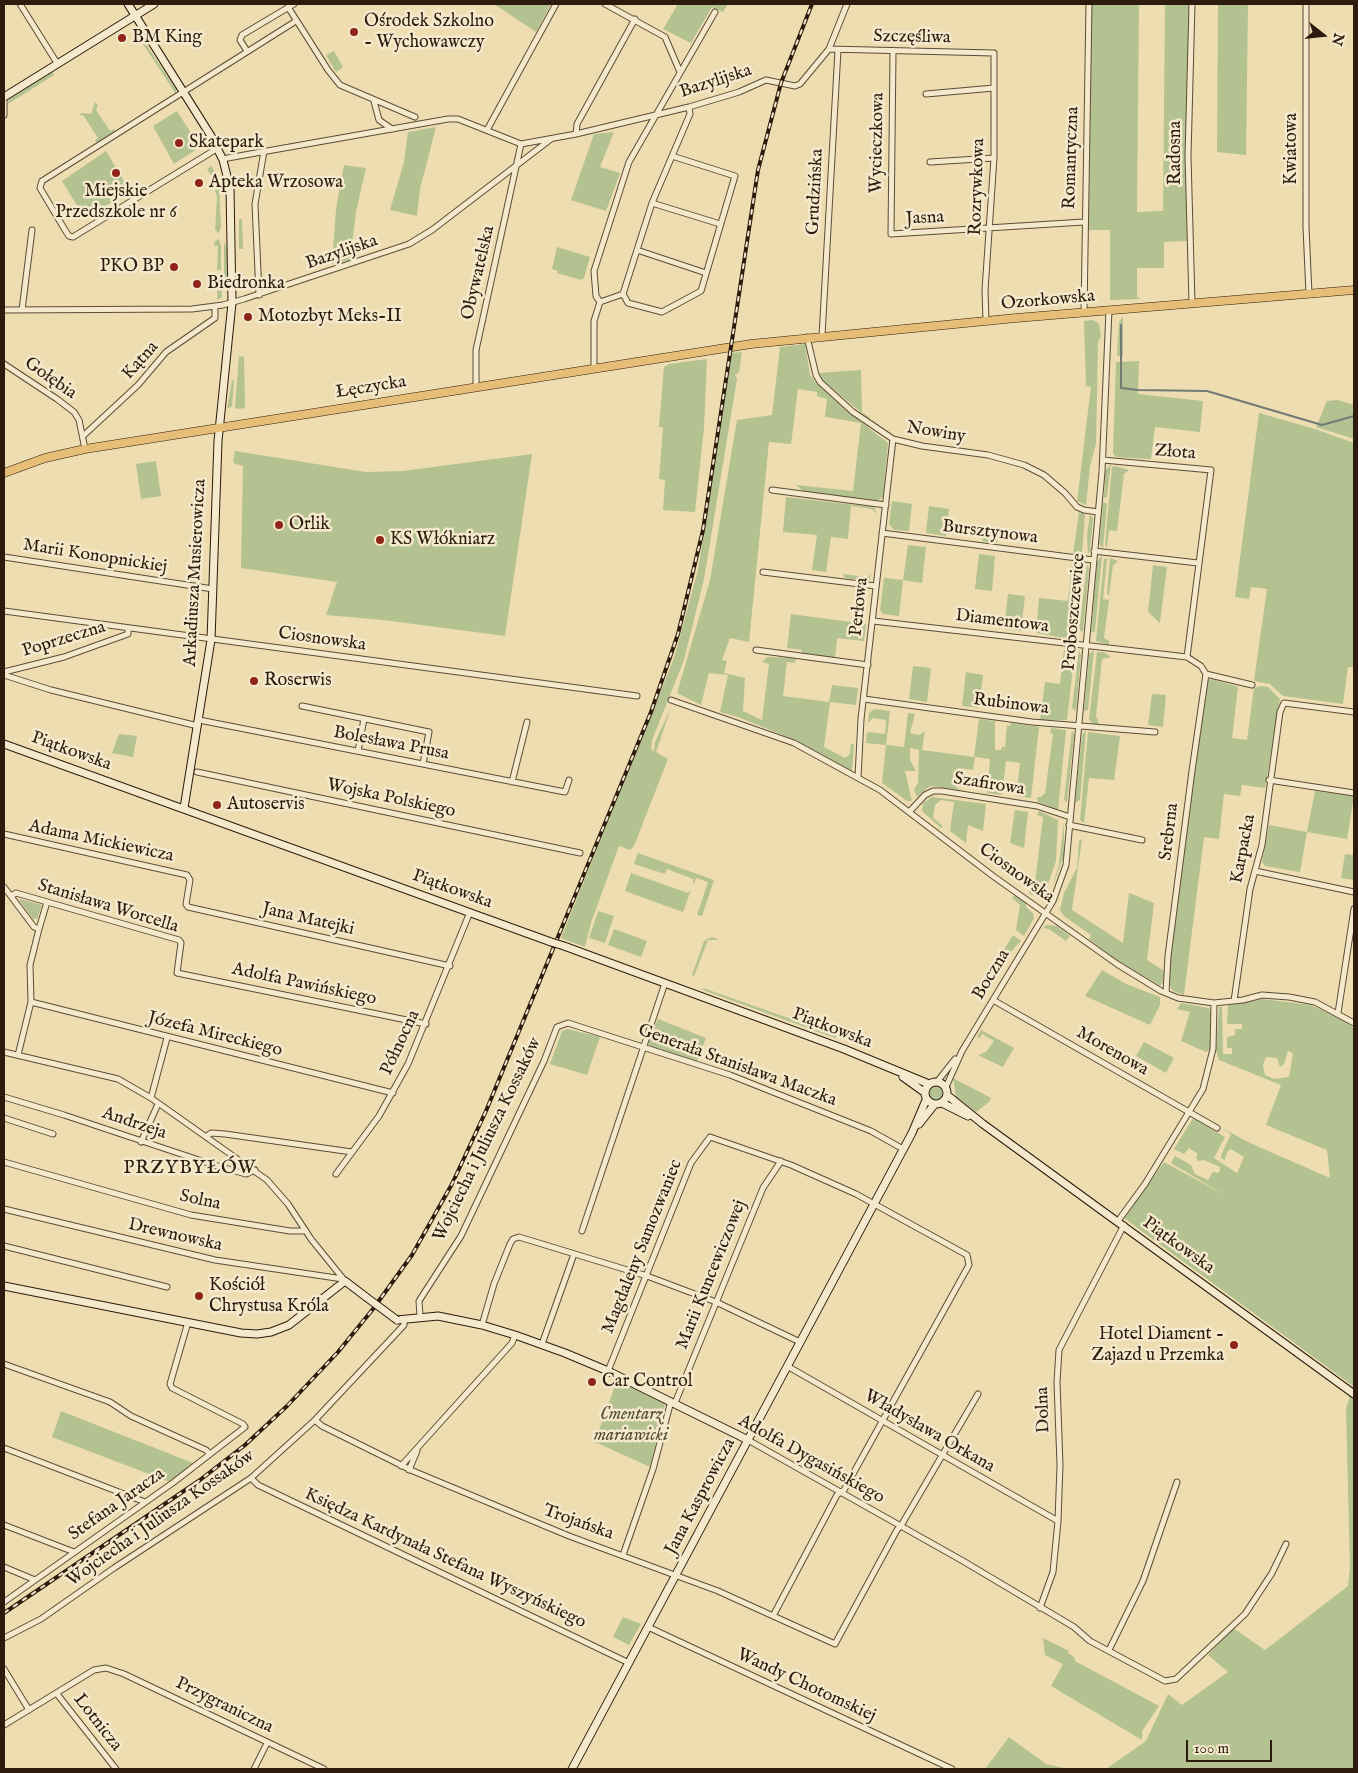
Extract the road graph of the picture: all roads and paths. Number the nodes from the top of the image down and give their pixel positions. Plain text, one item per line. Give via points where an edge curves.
1 (20, 4) edge
2 (128, 4) edge
3 (154, 4) edge
4 (294, 4) edge
5 (556, 4) edge
6 (604, 4) edge
7 (847, 4) edge
8 (1089, 4) edge
9 (1192, 4) edge
10 (1306, 4) edge
11 (288, 8) junction
12 (715, 12) dead end
13 (135, 15) junction
14 (635, 19) junction
15 (296, 21) junction
16 (829, 49) junction
17 (838, 50) junction
18 (247, 51) junction
19 (893, 52) junction
20 (994, 53) joint
21 (57, 63) junction
22 (680, 72) junction
23 (994, 88) junction
24 (184, 93) junction
25 (926, 94) dead end
26 (4, 97) edge
27 (374, 100) junction
28 (4, 104) edge
29 (689, 107) junction
30 (4, 115) edge
31 (655, 115) junction
32 (415, 117) dead end
33 (392, 129) junction
34 (487, 130) junction
35 (576, 134) junction
36 (552, 139) junction
37 (521, 144) junction
38 (218, 148) junction
39 (264, 151) junction
40 (672, 156) junction
41 (994, 158) junction
42 (222, 159) junction
43 (930, 162) dead end
44 (517, 165) junction
45 (652, 203) junction
46 (1084, 222) junction
47 (720, 224) junction
48 (991, 228) junction
49 (32, 230) dead end
50 (891, 234) joint
51 (637, 250) junction
52 (706, 272) junction
53 (1354, 290) edge
54 (623, 294) junction
55 (1309, 294) junction
56 (259, 295) junction
57 (600, 302) junction
58 (232, 303) junction
59 (1192, 303) junction
60 (215, 307) junction
61 (4, 310) edge
62 (22, 310) junction
63 (1109, 310) junction
64 (1084, 313) junction
65 (986, 321) junction
66 (822, 336) junction
67 (807, 337) junction
68 (745, 345) joint
69 (4, 364) edge
70 (594, 368) junction
71 (476, 387) junction
72 (219, 428) junction
73 (83, 436) junction
74 (893, 439) junction
75 (86, 449) junction
76 (1103, 460) junction
77 (4, 473) edge
78 (772, 490) dead end
79 (886, 505) junction
80 (1098, 512) junction
81 (882, 533) junction
82 (1094, 551) junction
83 (4, 557) edge
84 (1093, 560) junction
85 (1198, 563) junction
86 (763, 572) dead end
87 (876, 586) junction
88 (213, 589) junction
89 (4, 611) edge
90 (873, 621) junction
91 (128, 628) junction
92 (211, 640) junction
93 (1086, 646) junction
94 (756, 650) dead end
95 (1187, 657) junction
96 (868, 665) junction
97 (4, 673) edge
98 (1206, 674) junction
99 (1252, 685) dead end
100 (637, 696) dead end
101 (864, 699) junction
102 (671, 700) dead end
103 (302, 706) dead end
104 (1354, 712) edge
105 (364, 719) junction
106 (527, 722) dead end
107 (198, 723) junction
108 (1078, 726) junction
109 (1155, 732) dead end
110 (4, 744) edge
111 (358, 751) junction
112 (423, 764) junction
113 (197, 772) dead end
114 (858, 777) junction
115 (570, 780) dead end
116 (1269, 780) junction
117 (512, 782) junction
118 (1354, 793) edge
119 (184, 808) junction
120 (910, 811) junction
121 (1070, 818) junction
122 (1070, 825) junction
123 (4, 834) edge
124 (1142, 840) dead end
125 (580, 854) dead end
126 (1255, 871) junction
127 (190, 880) joint
128 (4, 887) edge
129 (1354, 892) edge
130 (11, 896) junction
131 (46, 902) junction
132 (1354, 909) edge
133 (470, 912) junction
134 (1046, 912) junction
135 (38, 929) junction
136 (450, 966) junction
137 (177, 973) joint
138 (665, 984) junction
139 (1166, 993) junction
140 (993, 1000) junction
141 (1234, 1001) junction
142 (32, 1002) junction
143 (1214, 1003) junction
144 (1338, 1013) junction
145 (1354, 1023) edge
146 (426, 1024) junction
147 (557, 1027) joint
148 (167, 1038) junction
149 (644, 1046) junction
150 (962, 1051) junction
151 (4, 1052) edge
152 (18, 1055) junction
153 (888, 1067) junction
154 (938, 1082) junction
155 (929, 1084) junction
156 (946, 1091) junction
157 (393, 1093) junction
158 (925, 1096) junction
159 (4, 1097) edge
160 (151, 1098) junction
161 (942, 1103) junction
162 (158, 1104) junction
163 (934, 1104) junction
164 (1189, 1113) junction
165 (4, 1118) edge
166 (983, 1124) junction
167 (1217, 1128) dead end
168 (912, 1133) junction
169 (53, 1134) dead end
170 (207, 1136) junction
171 (141, 1142) junction
172 (903, 1149) junction
173 (352, 1152) junction
174 (4, 1162) edge
175 (781, 1162) junction
176 (255, 1170) junction
177 (336, 1174) dead end
178 (874, 1204) junction
179 (4, 1209) edge
180 (1121, 1223) junction
181 (306, 1231) junction
182 (582, 1231) dead end
183 (4, 1246) edge
184 (574, 1254) junction
185 (647, 1276) junction
186 (344, 1280) junction
187 (4, 1286) edge
188 (167, 1287) dead end
189 (716, 1302) junction
190 (420, 1316) junction
191 (401, 1320) junction
192 (188, 1322) junction
193 (482, 1325) junction
194 (515, 1335) junction
195 (800, 1342) junction
196 (542, 1344) junction
197 (4, 1364) edge
198 (787, 1366) junction
199 (608, 1371) junction
200 (978, 1394) dead end
201 (1354, 1394) edge
202 (673, 1402) junction
203 (315, 1420) junction
204 (884, 1421) junction
205 (748, 1440) junction
206 (419, 1446) junction
207 (4, 1448) edge
208 (210, 1454) junction
209 (943, 1455) junction
210 (400, 1466) junction
211 (409, 1470) junction
212 (251, 1478) junction
213 (1177, 1482) dead end
214 (842, 1493) junction
215 (145, 1502) junction
216 (1058, 1521) junction
217 (5, 1525) edge
218 (901, 1526) junction
219 (1286, 1544) dead end
220 (74, 1552) junction
221 (623, 1555) junction
222 (4, 1567) edge
223 (677, 1574) junction
224 (35, 1580) junction
225 (4, 1602) edge
226 (1040, 1608) junction
227 (774, 1616) junction
228 (648, 1627) junction
229 (4, 1638) edge
230 (1109, 1650) junction
231 (629, 1663) junction
232 (4, 1669) edge
233 (57, 1694) junction
234 (29, 1710) junction
235 (4, 1725) edge
236 (267, 1743) junction
237 (116, 1769) edge
238 (254, 1769) edge
239 (324, 1769) edge
240 (572, 1769) edge
241 (952, 1769) edge

1 - 21 street
2 - 13 street, Arkadiusza Musierowicza
3 - 13 street
4 - 11 street
5 - 34 street
6 - 14 street
7 - 16 street
8 - 46 street, Romantyczna
9 - 59 street, Radosna via 1188,139
10 - 55 street, Kwiatowa
11 - 15 street
11 - 18 street via 242,35 240,40
12 - 22 street, Bazylijska
13 - 21 street
13 - 24 street, Arkadiusza Musierowicza
14 - 22 street via 665,38
14 - 35 street via 577,124
15 - 18 street
15 - 27 street via 340,85
16 - 17 street, Szczęśliwa
16 - 29 street, Bazylijska via 800,84 795,86 766,80
17 - 19 street, Szczęśliwa
17 - 66 street, Grudzińska
18 - 24 street
19 - 20 street, Szczęśliwa
19 - 50 street, Wycieczkowa
20 - 23 street, Rozrywkowa
21 - 26 street
22 - 31 street, Bazylijska
23 - 25 street
23 - 41 street, Rozrywkowa
24 - 38 street, Arkadiusza Musierowicza
24 - 38 street via 42,181 40,188 65,230 73,236
27 - 32 street
27 - 33 street via 379,120
28 - 30 street
29 - 31 street, Bazylijska
29 - 40 street via 690,114
31 - 35 street, Bazylijska
31 - 57 street via 629,162 598,255 594,271 596,296
33 - 34 street via 448,119
33 - 39 street
34 - 37 street
35 - 36 street, Bazylijska
36 - 37 street
36 - 44 street, Bazylijska
37 - 44 street, Obywatelska
38 - 42 street, Arkadiusza Musierowicza
39 - 42 street
39 - 56 street via 255,204
40 - 45 street
40 - 47 street via 734,176
41 - 43 street
41 - 48 street, Rozrywkowa
42 - 58 street, Arkadiusza Musierowicza via 230,188
44 - 56 street, Bazylijska via 440,225 409,244
44 - 71 street, Obywatelska via 476,350
45 - 47 street
45 - 51 street
46 - 48 street, Jasna
46 - 64 street, Romantyczna
47 - 52 street
48 - 50 street, Jasna
48 - 65 street, Rozrywkowa via 985,290
49 - 62 street
51 - 52 street
51 - 54 street
52 - 54 street via 701,290 662,312 628,303
53 - 55 main road, Ozorkowska
54 - 57 street
55 - 59 main road, Ozorkowska
56 - 58 street, Bazylijska
57 - 70 street via 594,321
58 - 60 street, Bazylijska
58 - 72 street, Arkadiusza Musierowicza
59 - 63 main road, Ozorkowska
60 - 62 street, Bazylijska via 184,310
60 - 73 street, Kątna via 214,318 166,352 138,386
61 - 62 street, Bazylijska
63 - 64 main road, Ozorkowska
63 - 76 street, Proboszczewice
64 - 65 main road, Ozorkowska
65 - 66 main road, Ozorkowska
66 - 67 main road, Ozorkowska
67 - 68 main road, Ozorkowska
67 - 74 street, Nowiny via 816,375 823,385 853,412
68 - 70 main road, Łęczycka
69 - 73 street, Gołębia via 71,409
70 - 71 main road, Łęczycka
71 - 72 main road, Łęczycka
72 - 75 main road, Łęczycka
72 - 88 street, Arkadiusza Musierowicza
73 - 75 street, Gołębia
74 - 79 street, Perłowa
74 - 80 street, Nowiny via 988,455 1024,465 1044,475 1078,507
75 - 77 main road, Łęczycka via 45,458
76 - 80 street, Proboszczewice
76 - 85 street, Złota via 1211,470
78 - 79 street
79 - 81 street, Perłowa
80 - 82 street, Proboszczewice
81 - 84 street, Bursztynowa
81 - 87 street, Perłowa
82 - 84 street, Proboszczewice
82 - 85 street
83 - 88 street, Marii Konopnickiej
84 - 93 street, Proboszczewice
85 - 95 street, Złota
86 - 87 street
87 - 90 street, Perłowa
88 - 92 street, Arkadiusza Musierowicza
89 - 91 street, Ciosnowska
90 - 93 street, Diamentowa
90 - 96 street, Perłowa
91 - 92 street, Ciosnowska
91 - 97 street, Poprzeczna via 128,634 64,657
92 - 100 street, Ciosnowska
92 - 107 street, Arkadiusza Musierowicza
93 - 95 street, Diamentowa
93 - 108 street, Proboszczewice
94 - 96 street
95 - 98 street via 1201,666
96 - 101 street, Perłowa
97 - 107 street, Bolesława Prusa via 51,690
98 - 99 street
98 - 139 street, Srebrna
101 - 108 street, Rubinowa
101 - 114 street, Perłowa
102 - 114 street, Ciosnowska via 794,743
103 - 105 street
104 - 116 street, Karpacka via 1284,703
105 - 111 street
105 - 112 street via 429,732
106 - 117 street
107 - 111 street, Bolesława Prusa
107 - 119 street, Arkadiusza Musierowicza
108 - 109 street, Rubinowa
108 - 121 street, Proboszczewice
110 - 119 street, Piątkowska
111 - 112 street, Bolesława Prusa
112 - 117 street, Bolesława Prusa
113 - 125 street, Wojska Polskiego
114 - 120 street, Ciosnowska
115 - 117 street, Bolesława Prusa via 565,792
116 - 118 street
116 - 126 street, Karpacka via 1262,845
119 - 133 street, Piątkowska
120 - 121 street, Szafirowa via 925,795 942,791 1037,806
120 - 134 street, Ciosnowska via 993,876
121 - 122 street, Proboszczewice
122 - 124 street
122 - 134 street, Proboszczewice via 1064,871
123 - 127 street, Adama Mickiewicza via 187,874
126 - 129 street
126 - 141 street, Karpacka
127 - 136 street, Jana Matejki via 188,907
128 - 130 street, Stanisława Worcella
130 - 131 street, Stanisława Worcella via 16,894
130 - 135 street
131 - 135 street
131 - 137 street, Stanisława Worcella via 179,940
132 - 144 street
133 - 136 street, Północna
133 - 138 street, Piątkowska, bridge
134 - 139 street, Ciosnowska via 1117,964
134 - 140 street, Boczna
135 - 142 street via 30,965
136 - 146 street, Północna
137 - 146 street, Adolfa Pawińskiego
138 - 149 street
138 - 153 street, Piątkowska
139 - 143 street, Ciosnowska
140 - 150 street, Boczna
140 - 164 street, Morenowa
141 - 143 street, Ciosnowska
141 - 144 street, Ciosnowska via 1262,995 1289,996 1315,1002
142 - 148 street, Józefa Mireckiego
142 - 152 street
143 - 164 street, Dolna via 1210,1066 1203,1089
144 - 145 street, Ciosnowska
146 - 157 street, Północna
147 - 149 street, Generała Stanisława Maczka via 568,1023
147 - 190 street, Wojciecha i Juliusza Kossaków via 544,1061 460,1236 419,1301
148 - 157 street, Józefa Mireckiego
148 - 160 street
149 - 172 street, Generała Stanisława Maczka via 830,1114
149 - 182 street
150 - 154 street, Boczna
150 - 156 street, Boczna
151 - 152 street
152 - 160 street via 121,1081
153 - 155 street, Piątkowska
153 - 158 street, Piątkowska
154 - 155 street
154 - 156 street
155 - 158 street
156 - 161 street
156 - 166 street, Piątkowska
157 - 173 street, Północna
158 - 163 street
158 - 168 street, Jana Kasprowicza
159 - 171 street, Andrzeja
160 - 162 street
161 - 163 street
161 - 166 street, Piątkowska
162 - 170 street
162 - 171 street
163 - 168 street, Jana Kasprowicza
164 - 167 street, Morenowa
164 - 180 street, Dolna
165 - 169 street
166 - 180 street, Piątkowska
168 - 172 street, Jana Kasprowicza
170 - 173 street via 211,1133 225,1134
170 - 176 street
171 - 176 street, Andrzeja via 239,1173 249,1174
172 - 178 street, Jana Kasprowicza
173 - 177 street, Północna
174 - 181 street, Solna via 191,1215
175 - 178 street
175 - 185 street, Magdaleny Samozwaniec via 710,1137 691,1163
175 - 189 street, Marii Kuncewiczowej via 763,1188
176 - 181 street via 283,1197
178 - 195 street, Jana Kasprowicza
178 - 204 street via 967,1255 970,1265
179 - 186 street, Drewnowska via 215,1260
180 - 201 street, Piątkowska
180 - 216 street, Dolna via 1059,1350
181 - 186 street
183 - 188 street
184 - 185 street
184 - 193 street via 523,1238 513,1239 494,1284
184 - 196 street
185 - 189 street
185 - 199 street, Magdaleny Samozwaniec
186 - 191 street, bridge
186 - 192 street via 294,1322 271,1332 241,1333
187 - 192 street
189 - 195 street
189 - 202 street, Marii Kuncewiczowej
190 - 191 street, Adolfa Dygasińskiego
190 - 193 street, Adolfa Dygasińskiego via 438,1316
191 - 203 street, Wojciecha i Juliusza Kossaków via 404,1325
192 - 208 street, Stefana Jaracza via 170,1384 172,1388 245,1427
193 - 194 street, Adolfa Dygasińskiego
194 - 196 street, Adolfa Dygasińskiego
194 - 206 street via 512,1343
195 - 198 street, Jana Kasprowicza
196 - 199 street, Adolfa Dygasińskiego
197 - 208 street via 110,1402 131,1416
198 - 204 street, Władysława Orkana
198 - 205 street, Jana Kasprowicza
199 - 202 street, Adolfa Dygasińskiego
200 - 209 street
202 - 205 street, Adolfa Dygasińskiego
202 - 221 street, Marii Kuncewiczowej
203 - 210 street, Trojańska
203 - 212 street, Wojciecha i Juliusza Kossaków
204 - 209 street, Władysława Orkana
204 - 214 street
205 - 214 street, Adolfa Dygasińskiego
205 - 223 street, Jana Kasprowicza
206 - 210 street
206 - 211 street
207 - 215 street
208 - 215 street, Stefana Jaracza
209 - 216 street, Władysława Orkana
209 - 218 street
210 - 211 street, Trojańska
211 - 221 street, Trojańska
212 - 229 street, Wojciecha i Juliusza Kossaków via 41,1619
212 - 231 street, Księdza Kardynała Stefana Wyszyńskiego via 267,1490
213 - 230 street via 1142,1581
214 - 218 street, Adolfa Dygasińskiego
214 - 227 street via 837,1495
215 - 220 street, Stefana Jaracza
216 - 226 street, Dolna via 1053,1572
217 - 220 street
218 - 226 street, Adolfa Dygasińskiego
218 - 227 street, Trojańska via 836,1644
219 - 230 street, Adolfa Dygasińskiego via 1272,1573 1245,1614 1176,1679 1165,1681
220 - 224 street, Stefana Jaracza
221 - 223 street, Trojańska
222 - 224 street
223 - 227 street, Trojańska
223 - 228 street, Jana Kasprowicza
224 - 225 street, Stefana Jaracza
226 - 230 street, Adolfa Dygasińskiego
228 - 231 street, Jana Kasprowicza
228 - 241 street, Wandy Chotomskiej
231 - 240 street, Jana Kasprowicza
232 - 234 street
233 - 234 street
233 - 236 street, Przygraniczna via 94,1670 112,1669
233 - 237 street, Lotnicza
234 - 235 street
236 - 238 street
236 - 239 street, Przygraniczna

